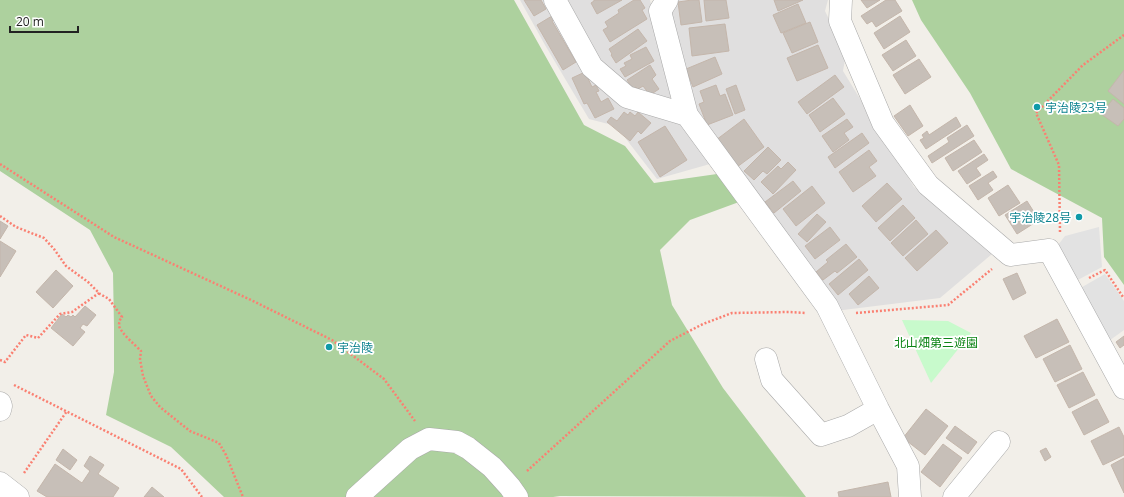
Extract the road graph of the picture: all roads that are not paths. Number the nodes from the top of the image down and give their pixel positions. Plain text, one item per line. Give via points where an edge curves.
1 (554, 0) edge
2 (667, 0) edge
3 (841, 0) edge
4 (687, 115) junction
5 (766, 359) dead end
6 (1124, 388) edge
7 (0, 402) edge
8 (878, 409) junction
9 (0, 410) edge
10 (999, 442) dead end
11 (513, 492) edge
12 (357, 497) edge
13 (910, 497) edge
14 (954, 497) edge

1 - 4 street via 592,67 627,97
2 - 4 street via 660,11
3 - 6 street via 840,21 883,123 928,185 1010,255 1049,250
4 - 8 street via 827,306
5 - 8 street via 772,380 821,435 848,426
7 - 9 street
8 - 13 street via 908,466
10 - 14 street
11 - 12 street via 492,467 468,448 457,442 429,439 410,449

